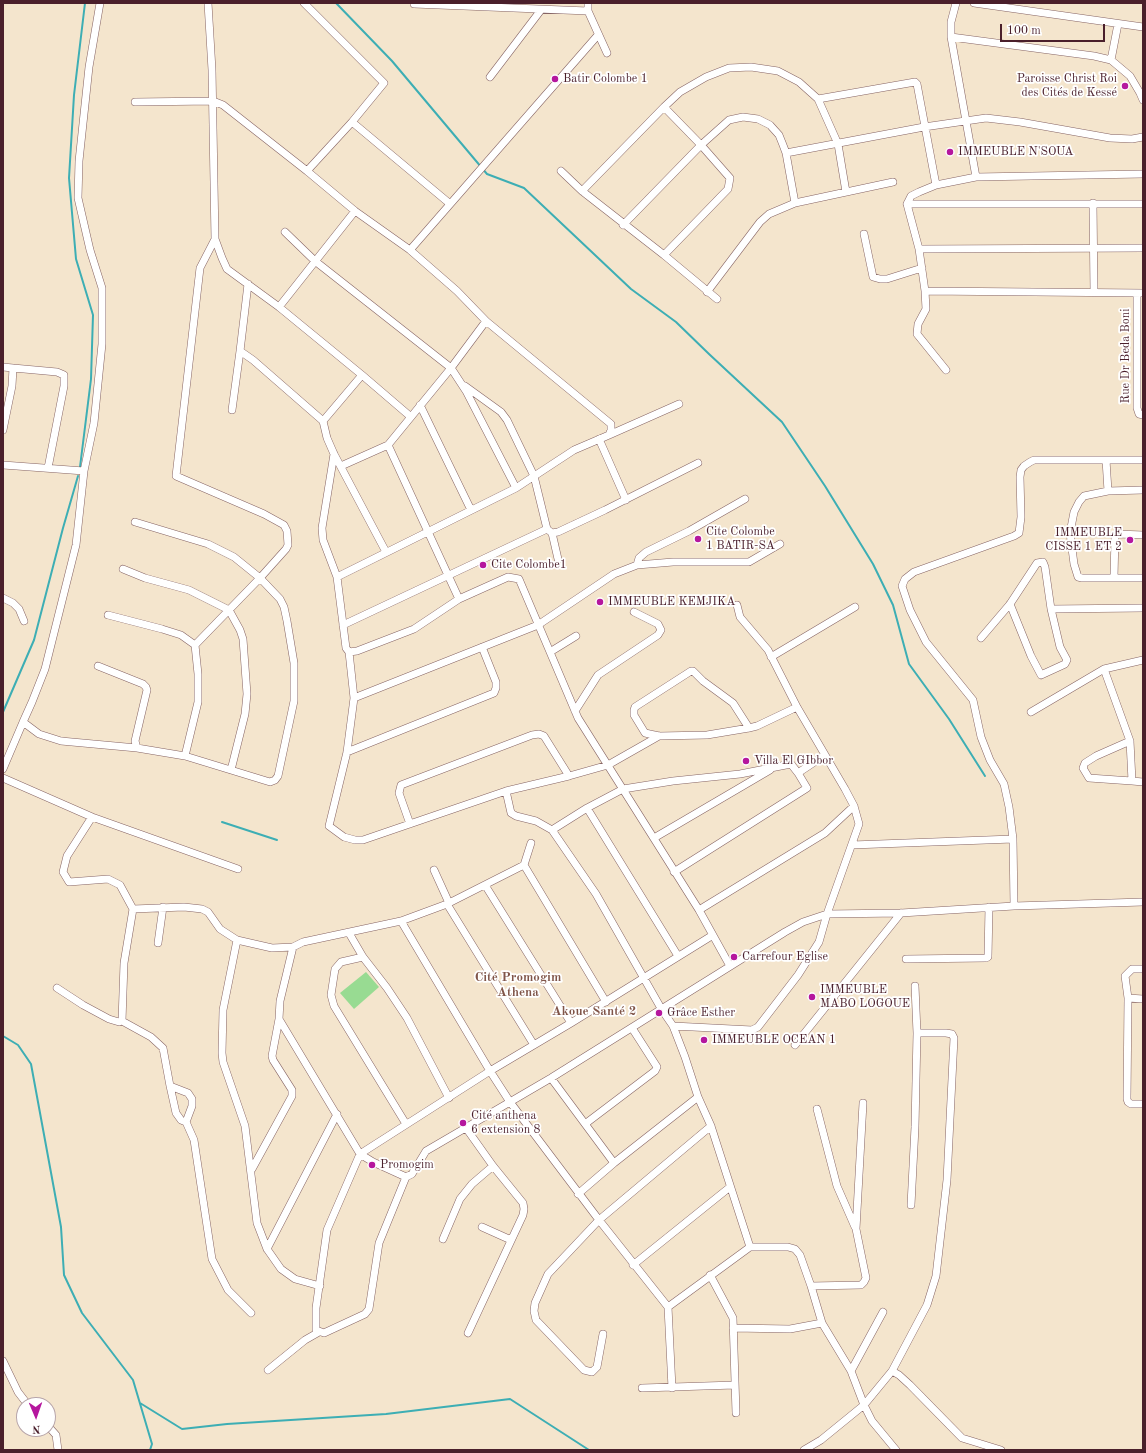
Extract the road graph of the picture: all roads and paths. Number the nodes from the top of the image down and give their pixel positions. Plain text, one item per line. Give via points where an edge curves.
1 (100, 3) edge
2 (208, 3) edge
3 (304, 3) edge
4 (414, 3) edge
5 (588, 3) edge
6 (956, 3) edge
7 (974, 3) edge
8 (997, 4) edge
9 (541, 10) junction
10 (588, 11) junction
11 (1121, 22) junction
12 (1143, 27) edge
13 (598, 35) junction
14 (951, 37) junction
15 (607, 53) dead end
16 (1111, 60) junction
17 (490, 77) dead end
18 (818, 98) junction
19 (1143, 100) edge
20 (213, 101) junction
21 (135, 102) dead end
22 (664, 107) junction
23 (966, 121) junction
24 (352, 122) junction
25 (924, 127) junction
26 (1143, 137) edge
27 (838, 144) junction
28 (701, 145) junction
29 (786, 153) junction
30 (306, 170) junction
31 (561, 171) dead end
32 (1143, 174) edge
33 (976, 177) junction
34 (893, 182) dead end
35 (936, 186) junction
36 (582, 191) junction
37 (846, 192) junction
38 (449, 203) junction
39 (795, 203) junction
40 (1093, 203) junction
41 (907, 204) junction
42 (1143, 204) edge
43 (355, 211) junction
44 (623, 225) junction
45 (285, 232) dead end
46 (864, 234) dead end
47 (215, 239) junction
48 (1093, 248) junction
49 (1143, 248) edge
50 (919, 249) junction
51 (410, 250) junction
52 (664, 255) junction
53 (315, 261) junction
54 (922, 268) junction
55 (248, 284) junction
56 (925, 291) junction
57 (707, 292) junction
58 (1094, 293) junction
59 (1140, 293) edge
60 (717, 299) dead end
61 (279, 307) junction
62 (486, 321) junction
63 (240, 351) junction
64 (3, 367) edge
65 (14, 368) junction
66 (451, 368) junction
67 (946, 370) dead end
68 (362, 374) junction
69 (460, 382) junction
70 (679, 404) dead end
71 (420, 405) junction
72 (232, 410) dead end
73 (1143, 415) edge
74 (411, 417) junction
75 (323, 421) junction
76 (3, 430) edge
77 (609, 435) junction
78 (599, 439) junction
79 (388, 445) junction
80 (334, 454) junction
81 (1106, 460) junction
82 (1143, 460) edge
83 (698, 463) dead end
84 (3, 465) edge
85 (341, 466) junction
86 (48, 468) junction
87 (84, 471) junction
88 (534, 476) junction
89 (516, 488) junction
90 (1143, 490) edge
91 (1108, 491) junction
92 (745, 499) dead end
93 (626, 500) junction
94 (471, 510) junction
95 (135, 522) dead end
96 (549, 531) junction
97 (428, 532) junction
98 (1143, 535) edge
99 (780, 544) dead end
100 (386, 552) junction
101 (558, 559) dead end
102 (637, 565) junction
103 (123, 570) dead end
104 (448, 576) junction
105 (337, 577) junction
106 (260, 578) junction
107 (1114, 578) junction
108 (1143, 578) edge
109 (3, 598) edge
110 (459, 599) junction
111 (1010, 604) junction
112 (737, 605) dead end
113 (855, 607) dead end
114 (1143, 608) edge
115 (1051, 609) junction
116 (229, 610) junction
117 (634, 612) dead end
118 (108, 615) dead end
119 (24, 621) dead end
120 (343, 625) junction
121 (538, 625) junction
122 (576, 636) dead end
123 (981, 638) dead end
124 (195, 645) junction
125 (482, 647) junction
126 (349, 652) junction
127 (550, 652) junction
128 (771, 657) junction
129 (1143, 660) edge
130 (98, 666) dead end
131 (1104, 669) junction
132 (354, 698) junction
133 (797, 707) junction
134 (575, 711) junction
135 (1030, 712) dead end
136 (23, 722) junction
137 (749, 728) junction
138 (659, 736) junction
139 (1130, 741) junction
140 (137, 748) junction
141 (347, 752) junction
142 (825, 755) junction
143 (185, 756) junction
144 (608, 764) junction
145 (776, 767) junction
146 (3, 769) edge
147 (231, 770) junction
148 (798, 773) junction
149 (569, 776) junction
150 (3, 778) edge
151 (1132, 781) junction
152 (1143, 782) edge
153 (624, 789) junction
154 (506, 791) junction
155 (854, 806) junction
156 (587, 808) junction
157 (92, 817) junction
158 (410, 824) junction
159 (552, 830) junction
160 (654, 838) junction
161 (1013, 839) junction
162 (531, 843) dead end
163 (852, 845) junction
164 (524, 865) junction
165 (238, 869) dead end
166 (434, 870) dead end
167 (674, 872) junction
168 (484, 885) junction
169 (1143, 902) edge
170 (448, 904) junction
171 (1014, 906) junction
172 (162, 907) junction
173 (989, 907) junction
174 (133, 909) junction
175 (699, 910) junction
176 (901, 912) junction
177 (827, 914) junction
178 (401, 921) junction
179 (349, 933) junction
180 (713, 935) junction
181 (237, 940) junction
182 (158, 943) dead end
183 (293, 947) junction
184 (678, 956) junction
185 (362, 957) junction
186 (906, 959) dead end
187 (730, 966) junction
188 (1143, 969) edge
189 (644, 978) junction
190 (915, 986) dead end
191 (57, 988) dead end
192 (1128, 998) junction
193 (1143, 999) edge
194 (606, 1002) junction
195 (662, 1010) junction
196 (279, 1019) junction
197 (122, 1021) junction
198 (571, 1023) junction
199 (673, 1026) junction
200 (632, 1028) junction
201 (917, 1032) junction
202 (534, 1045) junction
203 (795, 1045) dead end
204 (490, 1072) junction
205 (551, 1078) junction
206 (170, 1086) junction
207 (698, 1097) junction
208 (449, 1098) junction
209 (510, 1102) junction
210 (863, 1103) dead end
211 (1143, 1104) edge
212 (818, 1109) dead end
213 (337, 1114) junction
214 (186, 1122) junction
215 (406, 1124) junction
216 (585, 1124) junction
217 (711, 1126) junction
218 (466, 1128) junction
219 (360, 1154) junction
220 (614, 1163) junction
221 (493, 1166) junction
222 (252, 1169) junction
223 (406, 1177) junction
224 (730, 1187) junction
225 (578, 1194) junction
226 (911, 1205) dead end
227 (598, 1220) junction
228 (482, 1227) dead end
229 (856, 1229) junction
230 (443, 1239) dead end
231 (511, 1240) junction
232 (750, 1247) junction
233 (267, 1248) junction
234 (634, 1266) junction
235 (710, 1275) junction
236 (320, 1286) junction
237 (811, 1286) junction
238 (668, 1307) junction
239 (883, 1312) dead end
240 (251, 1313) dead end
241 (822, 1324) junction
242 (733, 1328) junction
243 (319, 1332) junction
244 (468, 1334) dead end
245 (603, 1334) dead end
246 (3, 1361) edge
247 (268, 1370) dead end
248 (851, 1371) junction
249 (892, 1371) junction
250 (735, 1385) junction
251 (642, 1388) dead end
252 (672, 1388) junction
253 (22, 1397) edge
254 (864, 1405) junction
255 (736, 1413) dead end
256 (56, 1435) edge
257 (58, 1450) edge
258 (804, 1450) edge
259 (896, 1450) edge
260 (1001, 1450) edge

1 - 87 street via 89,67 79,161 78,198 102,288 103,309 94,422
2 - 20 street
3 - 24 street via 384,83
4 - 9 street
5 - 10 street
6 - 14 street via 951,22
7 - 8 street
8 - 11 street
9 - 10 street
9 - 17 street
10 - 13 street
11 - 12 street
11 - 16 street
13 - 15 street
13 - 38 street
14 - 16 street
14 - 23 street
16 - 19 street via 1130,76
18 - 22 street via 799,82 778,71 751,67 729,68 706,77 680,92
18 - 25 street via 915,82
18 - 27 street
20 - 21 street
20 - 30 street via 223,105
20 - 47 street
22 - 28 street
22 - 36 street
23 - 25 street
23 - 26 street via 986,118 1110,138
23 - 33 street
24 - 30 street
24 - 38 street
25 - 27 street
25 - 35 street
27 - 29 street
27 - 37 street
28 - 29 street via 729,120 743,117 758,119 770,125 784,144
28 - 44 street
28 - 52 street via 730,178 728,189
29 - 39 street
30 - 43 street
31 - 36 street
32 - 33 street
33 - 35 street
34 - 37 street
35 - 41 street via 911,196
36 - 44 street
37 - 39 street
38 - 51 street
39 - 57 street via 769,214 760,222
40 - 41 street
40 - 42 street
40 - 48 street
41 - 50 street
43 - 51 street
43 - 53 street
44 - 52 street
45 - 53 street
46 - 54 street via 873,277 887,279
47 - 55 street via 227,269
47 - 106 street via 200,268 176,476 284,525 288,531 288,545
48 - 49 street
48 - 50 street
48 - 58 street
50 - 54 street
51 - 62 street via 457,291
52 - 57 street
53 - 61 street
53 - 66 street
54 - 56 street
55 - 61 street
55 - 63 street
56 - 58 street
56 - 67 street via 926,309 918,324 917,334
57 - 60 street
58 - 59 street
59 - 73 street, Rue Dr Beda Boni via 1137,408 1139,414
61 - 68 street
62 - 66 street
62 - 77 street via 611,424
63 - 72 street
63 - 75 street
64 - 65 street
65 - 76 street
65 - 86 street via 57,372 64,375
66 - 69 street
66 - 71 street
68 - 74 street
68 - 75 street
69 - 88 street via 501,412
69 - 89 street
70 - 77 street
71 - 74 street
71 - 94 street
74 - 79 street
75 - 80 street
77 - 78 street
78 - 88 street via 574,450
78 - 93 street
79 - 85 street
79 - 97 street
80 - 85 street
80 - 105 street via 322,528 323,540
81 - 82 street
81 - 91 street
81 - 161 street via 1030,462 1021,470 1019,533 914,572 905,579 902,586 910,610 926,642 973,700 981,737 990,760 1004,784
83 - 93 street
84 - 86 street
85 - 100 street
86 - 87 street
87 - 136 street via 76,545 65,592 45,669
88 - 89 street
88 - 96 street
89 - 94 street
90 - 91 street
91 - 107 street via 1084,496 1074,512 1070,533 1078,576
92 - 102 street via 646,552 639,558
93 - 96 street via 558,532
94 - 97 street
95 - 106 street via 208,544 234,557
96 - 101 street
96 - 104 street
97 - 100 street
97 - 104 street
98 - 107 street via 1115,535
99 - 102 street via 748,562 673,562
100 - 105 street
102 - 121 street via 614,574
103 - 116 street via 190,590
104 - 110 street
104 - 120 street
105 - 120 street
106 - 116 street
106 - 147 street via 280,599 284,607 294,663 294,701 275,780 270,782
107 - 108 street
109 - 119 street via 19,609
110 - 121 street via 508,577 514,577 519,579
110 - 126 street via 414,628
111 - 115 street via 1037,563 1043,562
111 - 115 street via 1041,675 1067,662 1060,647
111 - 123 street
112 - 128 street via 740,617
113 - 128 street
114 - 115 street
116 - 124 street
116 - 147 street via 243,639 247,694 245,714
117 - 134 street via 658,624 661,630 658,635 598,675
118 - 124 street via 162,628 181,635
120 - 126 street via 346,648
121 - 125 street
121 - 127 street
122 - 127 street
124 - 143 street via 198,702
125 - 132 street
125 - 141 street via 496,682 494,693
126 - 132 street
127 - 134 street
128 - 133 street
129 - 131 street
130 - 140 street via 146,687 135,741
131 - 135 street
131 - 139 street
132 - 141 street
133 - 137 street
133 - 142 street
134 - 144 street
136 - 140 street via 39,734 61,741
136 - 146 street
137 - 138 street via 707,735
137 - 138 street via 733,703 693,671 635,707 634,715 645,733
138 - 144 street
139 - 151 street
139 - 151 street via 1085,762 1083,768 1089,778
140 - 143 street
141 - 158 street via 328,826 344,837 363,840
142 - 148 street
142 - 155 street
143 - 147 street
144 - 149 street
144 - 153 street
145 - 148 street via 791,764
145 - 153 street
145 - 160 street
148 - 167 street via 807,788
149 - 154 street
149 - 158 street via 544,736 532,735 401,785 399,793
150 - 157 street
151 - 152 street
153 - 156 street
153 - 160 street
154 - 158 street
154 - 159 street via 511,813 536,821
155 - 163 street via 859,824
155 - 175 street via 825,833
156 - 159 street
156 - 184 street
157 - 165 street
157 - 174 street via 67,856 63,872 69,882 108,879 120,885
159 - 189 street via 596,894
160 - 167 street
161 - 163 street
161 - 171 street
162 - 164 street
163 - 177 street
164 - 168 street
164 - 194 street
166 - 170 street
167 - 175 street
168 - 170 street
168 - 198 street
169 - 171 street
170 - 178 street
170 - 202 street
171 - 173 street
172 - 174 street
172 - 181 street via 202,909 208,912 220,929
172 - 182 street
173 - 176 street
173 - 186 street via 988,957
174 - 197 street via 124,963
175 - 180 street
176 - 177 street
176 - 203 street
177 - 187 street via 803,922
177 - 199 street via 819,942 798,975 758,1027 752,1030
178 - 179 street
178 - 204 street
179 - 183 street via 303,942
179 - 185 street
180 - 184 street
180 - 187 street
181 - 183 street via 272,948
181 - 222 street via 223,1010 222,1053 245,1126
183 - 196 street via 280,1001
184 - 189 street
185 - 208 street via 407,1018
185 - 215 street via 340,962 335,969 331,996 334,1006
187 - 195 street
188 - 192 street via 1132,969 1125,976
189 - 194 street
189 - 195 street
190 - 201 street
191 - 197 street via 109,1019
192 - 193 street
192 - 211 street via 1127,1099 1131,1104
194 - 198 street
195 - 199 street
195 - 200 street
196 - 213 street
196 - 222 street via 272,1056 292,1090 292,1096
197 - 206 street via 151,1037 162,1048
198 - 202 street
199 - 207 street
200 - 205 street
200 - 216 street via 657,1067
201 - 226 street
201 - 249 street via 946,1033 952,1034 954,1038 947,1180 936,1276 927,1305
202 - 204 street
204 - 208 street
204 - 209 street
205 - 209 street
205 - 216 street
206 - 214 street via 176,1113
206 - 214 street via 188,1093 192,1099
207 - 217 street
207 - 220 street
208 - 215 street
209 - 218 street
209 - 225 street
210 - 229 street
212 - 229 street via 837,1186
213 - 219 street
213 - 233 street
214 - 240 street via 194,1140 212,1259 228,1290
215 - 219 street
216 - 220 street
217 - 224 street
217 - 227 street
218 - 221 street
218 - 223 street via 426,1151 412,1174
219 - 223 street
219 - 236 street via 327,1230
220 - 225 street
221 - 230 street via 472,1184 460,1199
221 - 231 street via 523,1203 523,1215
222 - 233 street via 257,1223
223 - 243 street via 378,1243 369,1309 365,1314 324,1333
224 - 232 street
224 - 234 street
225 - 227 street
227 - 234 street
227 - 245 street via 548,1274 534,1311 536,1320 584,1370 592,1372 597,1367
228 - 231 street
229 - 237 street via 866,1278 864,1282 861,1285
231 - 244 street
232 - 235 street
232 - 237 street via 795,1249 800,1255
233 - 236 street via 281,1269 289,1275
234 - 238 street
235 - 238 street
235 - 242 street via 733,1318
236 - 243 street via 316,1323 316,1330
237 - 241 street
238 - 252 street
239 - 248 street
241 - 242 street via 790,1329
241 - 248 street
242 - 250 street
243 - 247 street
246 - 253 street
248 - 254 street
249 - 254 street
249 - 260 street via 910,1385 962,1438
250 - 252 street
250 - 255 street
251 - 252 street
254 - 258 street via 821,1440
254 - 259 street via 872,1421
256 - 257 street

